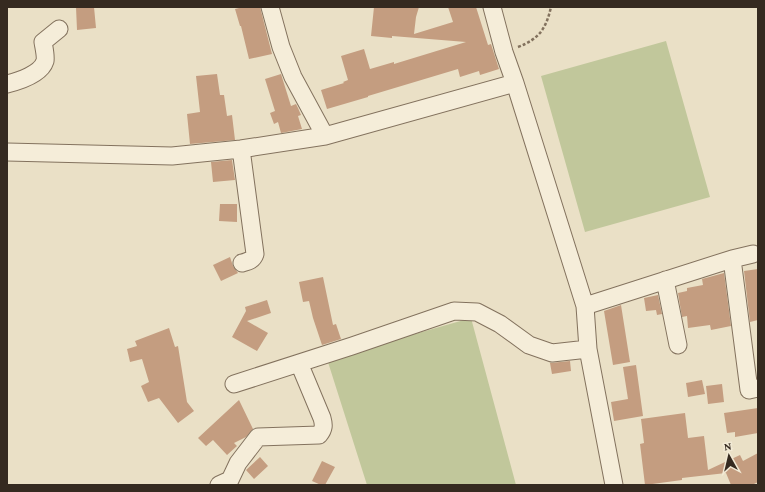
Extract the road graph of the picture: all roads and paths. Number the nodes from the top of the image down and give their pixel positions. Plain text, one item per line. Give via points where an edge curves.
1 (270, 7) edge
2 (492, 7) edge
3 (551, 7) edge
4 (59, 29) dead end
5 (504, 52) junction
6 (515, 83) junction
7 (7, 84) edge
8 (325, 136) junction
9 (241, 149) junction
10 (7, 152) edge
11 (753, 254) dead end
12 (732, 259) junction
13 (242, 263) dead end
14 (665, 280) junction
15 (585, 306) junction
16 (678, 346) dead end
17 (588, 349) junction
18 (299, 363) junction
19 (234, 384) dead end
20 (758, 388) edge
21 (218, 485) edge
22 (614, 485) edge

1 - 8 street via 293,77
2 - 5 street
3 - 5 path via 548,22 530,42
4 - 7 street via 43,42 45,60 41,68
5 - 6 street
6 - 8 street
6 - 15 street
8 - 9 street
9 - 10 street via 172,156
9 - 13 street via 254,254 250,261
11 - 12 street
12 - 14 street
12 - 20 street via 749,390
14 - 15 street
14 - 16 street
15 - 17 street
17 - 18 street via 552,352 529,345 500,324 477,312 454,310
17 - 22 street
18 - 19 street
18 - 21 street via 322,418 324,425 320,435 258,437 238,463 230,480

